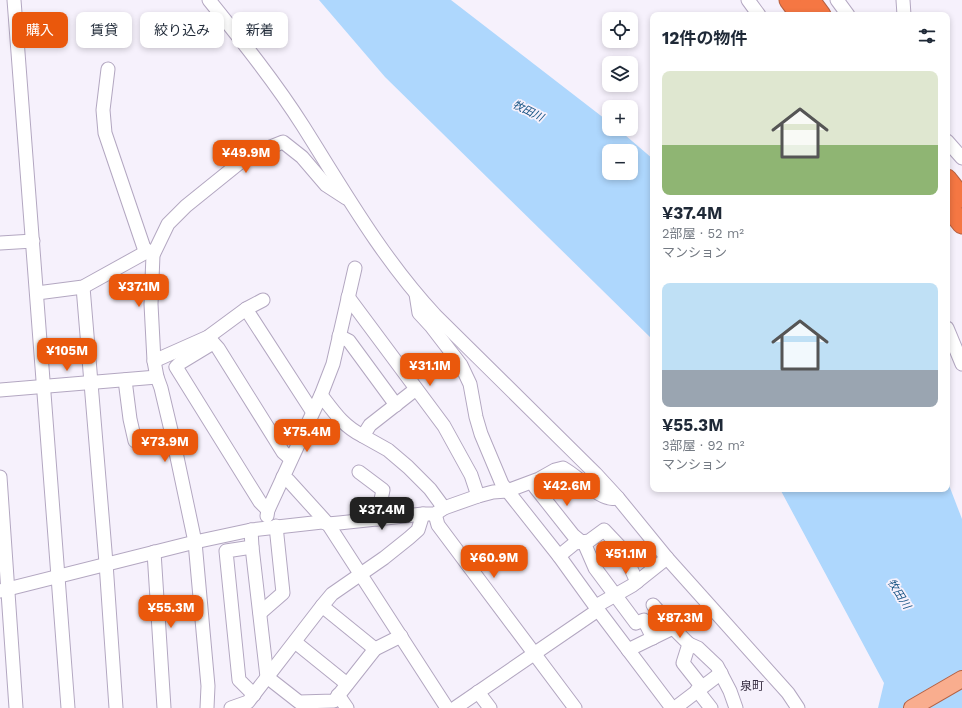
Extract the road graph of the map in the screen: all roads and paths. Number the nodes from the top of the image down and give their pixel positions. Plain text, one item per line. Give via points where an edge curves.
1 (14, 0) edge
2 (209, 0) edge
3 (748, 0) edge
4 (789, 0) edge
5 (810, 0) edge
6 (837, 0) edge
7 (903, 0) edge
8 (757, 12) edge
9 (798, 12) edge
10 (819, 12) edge
11 (846, 12) edge
12 (904, 12) edge
13 (108, 69) dead end
14 (950, 144) edge
15 (962, 158) edge
16 (950, 183) edge
17 (962, 198) edge
18 (349, 200) junction
19 (950, 209) edge
20 (962, 224) edge
21 (33, 241) junction
22 (0, 243) edge
23 (150, 253) junction
24 (355, 268) dead end
25 (83, 288) junction
26 (37, 294) junction
27 (416, 294) junction
28 (348, 297) junction
29 (263, 300) dead end
30 (246, 309) junction
31 (950, 335) edge
32 (339, 336) junction
33 (211, 340) junction
34 (154, 361) junction
35 (962, 364) edge
36 (157, 377) junction
37 (125, 380) junction
38 (91, 382) junction
39 (44, 386) junction
40 (416, 389) junction
41 (0, 390) edge
42 (321, 394) junction
43 (396, 405) junction
44 (312, 411) junction
45 (363, 436) junction
46 (135, 442) dead end
47 (291, 459) junction
48 (360, 472) dead end
49 (0, 477) edge
50 (283, 477) junction
51 (535, 488) dead end
52 (507, 491) junction
53 (478, 496) junction
54 (618, 498) junction
55 (268, 510) junction
56 (434, 512) junction
57 (377, 519) junction
58 (328, 524) junction
59 (264, 528) junction
60 (195, 542) junction
61 (581, 542) junction
62 (252, 547) junction
63 (154, 552) junction
64 (559, 556) junction
65 (667, 558) junction
66 (106, 563) junction
67 (361, 574) junction
68 (58, 576) junction
69 (637, 582) junction
70 (4, 589) edge
71 (614, 595) junction
72 (652, 605) dead end
73 (322, 606) junction
74 (597, 608) junction
75 (260, 613) junction
76 (673, 628) junction
77 (401, 636) junction
78 (653, 638) junction
79 (295, 642) junction
80 (689, 644) junction
81 (375, 649) junction
82 (628, 650) junction
83 (534, 653) junction
84 (721, 673) junction
85 (267, 677) junction
86 (962, 679) edge
87 (347, 684) junction
88 (700, 688) junction
89 (478, 692) junction
90 (338, 695) junction
91 (252, 702) edge
92 (16, 708) edge
93 (68, 708) edge
94 (116, 708) edge
95 (164, 708) edge
96 (207, 708) edge
97 (231, 708) edge
98 (347, 708) edge
99 (447, 708) edge
100 (455, 708) edge
101 (490, 708) edge
102 (575, 708) edge
103 (673, 708) edge
104 (710, 708) edge
105 (736, 708) edge
106 (798, 708) edge
107 (912, 708) edge

1 - 21 street
2 - 18 street via 248,47 302,125
3 - 8 street
4 - 9 highway
5 - 10 highway
6 - 11 street
7 - 12 street
13 - 23 street via 103,110 105,133 144,248
14 - 15 street
16 - 17 highway
18 - 23 street via 326,185 302,157 283,142 248,156 186,206 168,224
18 - 27 street
19 - 20 highway
21 - 22 street
21 - 26 street
23 - 25 street
23 - 34 street
24 - 28 street
25 - 26 street
25 - 38 street
26 - 39 street
27 - 52 street via 420,313 461,365 470,384 481,434
27 - 54 street
28 - 32 street
28 - 40 street
29 - 30 street
30 - 33 street
30 - 44 street
31 - 35 street
32 - 42 street
32 - 43 street via 349,341
33 - 34 street
33 - 47 street via 283,452
33 - 55 street via 176,367 260,502
34 - 36 street
36 - 37 street
36 - 60 street
37 - 38 street
37 - 46 street
38 - 39 street
38 - 66 street
39 - 41 street
39 - 68 street
40 - 43 street
40 - 53 street via 444,426 471,475
42 - 44 street
42 - 45 street via 342,422
43 - 45 street via 370,425
44 - 47 street
45 - 56 street via 388,450 430,489
47 - 50 street
48 - 57 street via 382,490
49 - 70 street
50 - 55 street
50 - 58 street
51 - 61 street
52 - 53 street
52 - 54 street via 563,468 602,495 610,499
52 - 64 street
53 - 56 street
54 - 65 street
55 - 59 street
56 - 57 street
56 - 67 street via 410,538
56 - 83 street via 438,525
57 - 58 street
58 - 59 street via 322,522
58 - 67 street
59 - 60 street
59 - 62 street
59 - 75 street via 283,592
60 - 63 street
60 - 96 street via 208,686
61 - 64 street via 575,543
61 - 69 street via 589,541 604,530 622,549
61 - 71 street
62 - 75 street
62 - 91 street via 226,551 239,680
63 - 66 street
63 - 95 street
64 - 74 street
65 - 69 street
65 - 106 street via 788,693
66 - 68 street
66 - 94 street
67 - 73 street via 332,594
67 - 77 street
68 - 70 street
68 - 93 street
69 - 71 street
70 - 92 street
71 - 74 street
71 - 78 street via 636,623 644,620
72 - 76 street
73 - 79 street
73 - 81 street
74 - 82 street
74 - 83 street
75 - 85 street
76 - 78 street
76 - 80 street
77 - 81 street
77 - 99 street
78 - 82 street
79 - 85 street
79 - 87 street
80 - 84 street via 698,648
80 - 88 street via 683,663
81 - 87 street
82 - 103 street
83 - 89 street
83 - 102 street
84 - 88 street
84 - 105 street
85 - 90 street via 299,702 334,701
85 - 91 street
86 - 107 main road
87 - 90 street
88 - 103 street
88 - 104 street
89 - 100 street
89 - 101 street
90 - 98 street
91 - 97 street

